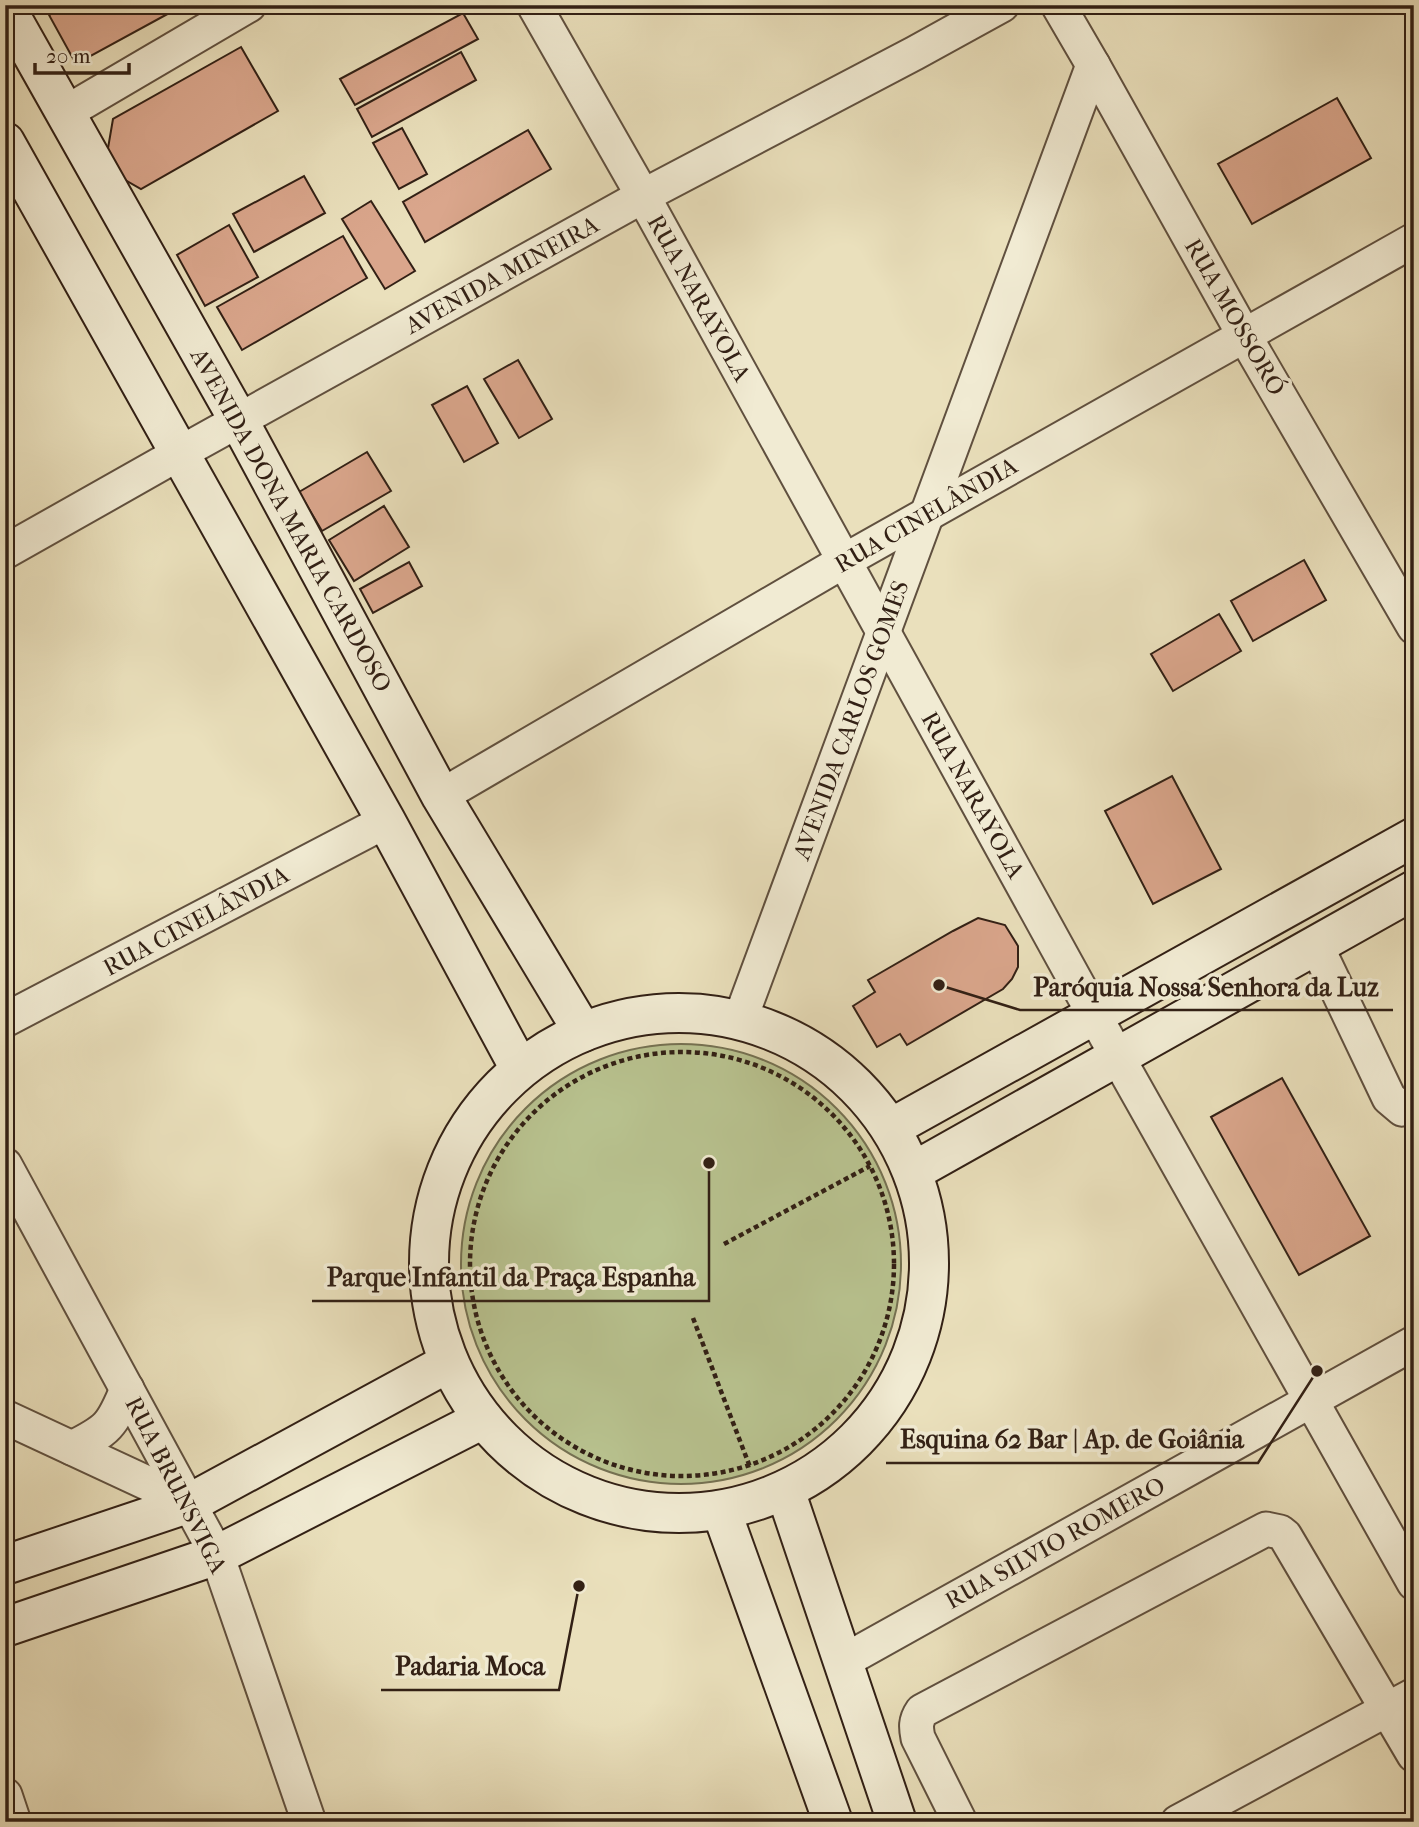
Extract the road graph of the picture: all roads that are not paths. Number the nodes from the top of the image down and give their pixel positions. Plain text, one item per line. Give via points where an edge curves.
1 (249, 5) edge
2 (534, 5) edge
3 (1002, 5) edge
4 (1058, 5) edge
5 (5, 6) edge
6 (1093, 65) junction
7 (65, 113) junction
8 (5, 142) edge
9 (643, 196) junction
10 (1414, 240) edge
11 (1244, 335) junction
12 (239, 421) junction
13 (180, 453) junction
14 (926, 515) junction
15 (5, 552) edge
16 (844, 561) junction
17 (1414, 627) edge
18 (883, 632) junction
19 (441, 796) junction
20 (386, 821) junction
21 (1414, 836) edge
22 (1414, 890) edge
23 (1316, 945) junction
24 (1094, 1014) junction
25 (5, 1020) edge
26 (740, 1020) junction
27 (583, 1031) junction
28 (1117, 1056) junction
29 (520, 1069) junction
30 (1414, 1104) edge
31 (891, 1128) junction
32 (5, 1165) edge
33 (914, 1171) junction
34 (1414, 1343) edge
35 (448, 1363) junction
36 (127, 1390) junction
37 (1311, 1400) junction
38 (5, 1417) edge
39 (483, 1419) junction
40 (72, 1448) junction
41 (785, 1490) junction
42 (190, 1503) junction
43 (721, 1510) junction
44 (217, 1555) junction
45 (5, 1565) edge
46 (1414, 1583) edge
47 (5, 1627) edge
48 (844, 1661) junction
49 (1401, 1703) edge
50 (1414, 1755) edge
51 (5, 1795) edge
52 (15, 1822) edge
53 (309, 1822) edge
54 (833, 1822) edge
55 (897, 1822) edge
56 (960, 1822) edge
57 (1178, 1822) edge

1 - 7 street
2 - 9 street, RUA NARAYOLA
3 - 9 street, AVENIDA MINEIRA
4 - 6 street, RUA MOSSORÓ
5 - 7 street, AVENIDA DONA MARIA CARDOSO
6 - 11 street, RUA MOSSORÓ
6 - 14 street, AVENIDA CARLOS GOMES
7 - 12 street, AVENIDA DONA MARIA CARDOSO
8 - 13 street
9 - 12 street, AVENIDA MINEIRA
9 - 16 street, RUA NARAYOLA
10 - 11 street, RUA CINELÂNDIA
11 - 14 street, RUA CINELÂNDIA
11 - 17 street, RUA MOSSORÓ
12 - 13 street, AVENIDA MINEIRA
12 - 19 street, AVENIDA DONA MARIA CARDOSO
13 - 15 street, AVENIDA MINEIRA
13 - 20 street
14 - 16 street, RUA CINELÂNDIA
14 - 18 street, AVENIDA CARLOS GOMES
16 - 18 street, RUA NARAYOLA
16 - 19 street, RUA CINELÂNDIA
18 - 24 street, RUA NARAYOLA
18 - 26 street, AVENIDA CARLOS GOMES
19 - 27 street, AVENIDA DONA MARIA CARDOSO
20 - 25 street, RUA CINELÂNDIA
20 - 29 street
21 - 24 street
22 - 23 street
23 - 28 street
23 - 30 street via 1389,1098 1402,1109
24 - 28 street, RUA NARAYOLA
24 - 31 street
26 - 27 street via 661,1014 634,1016
26 - 31 street via 799,1043 851,1080
27 - 29 street
28 - 33 street
28 - 37 street, RUA NARAYOLA
29 - 35 street via 466,1129 434,1204 428,1285
31 - 33 street
32 - 36 street, RUA BRUNSVIGA
33 - 41 street via 931,1245 925,1320 911,1355 896,1390 848,1448
34 - 37 street, RUA SILVIO ROMERO
35 - 39 street
35 - 42 street
36 - 40 street via 115,1418 99,1435
36 - 42 street, RUA BRUNSVIGA
37 - 46 street, RUA NARAYOLA
37 - 48 street, RUA SILVIO ROMERO
38 - 40 street
39 - 43 street via 531,1465 589,1497 654,1512
39 - 44 street
40 - 42 street
41 - 43 street
41 - 48 street
42 - 44 street, RUA BRUNSVIGA
42 - 45 street
43 - 54 street
44 - 47 street
44 - 53 street, RUA BRUNSVIGA
48 - 55 street
49 - 50 street
49 - 56 street via 1284,1536 1266,1530 922,1711 917,1717 918,1738
49 - 57 street
51 - 52 street

